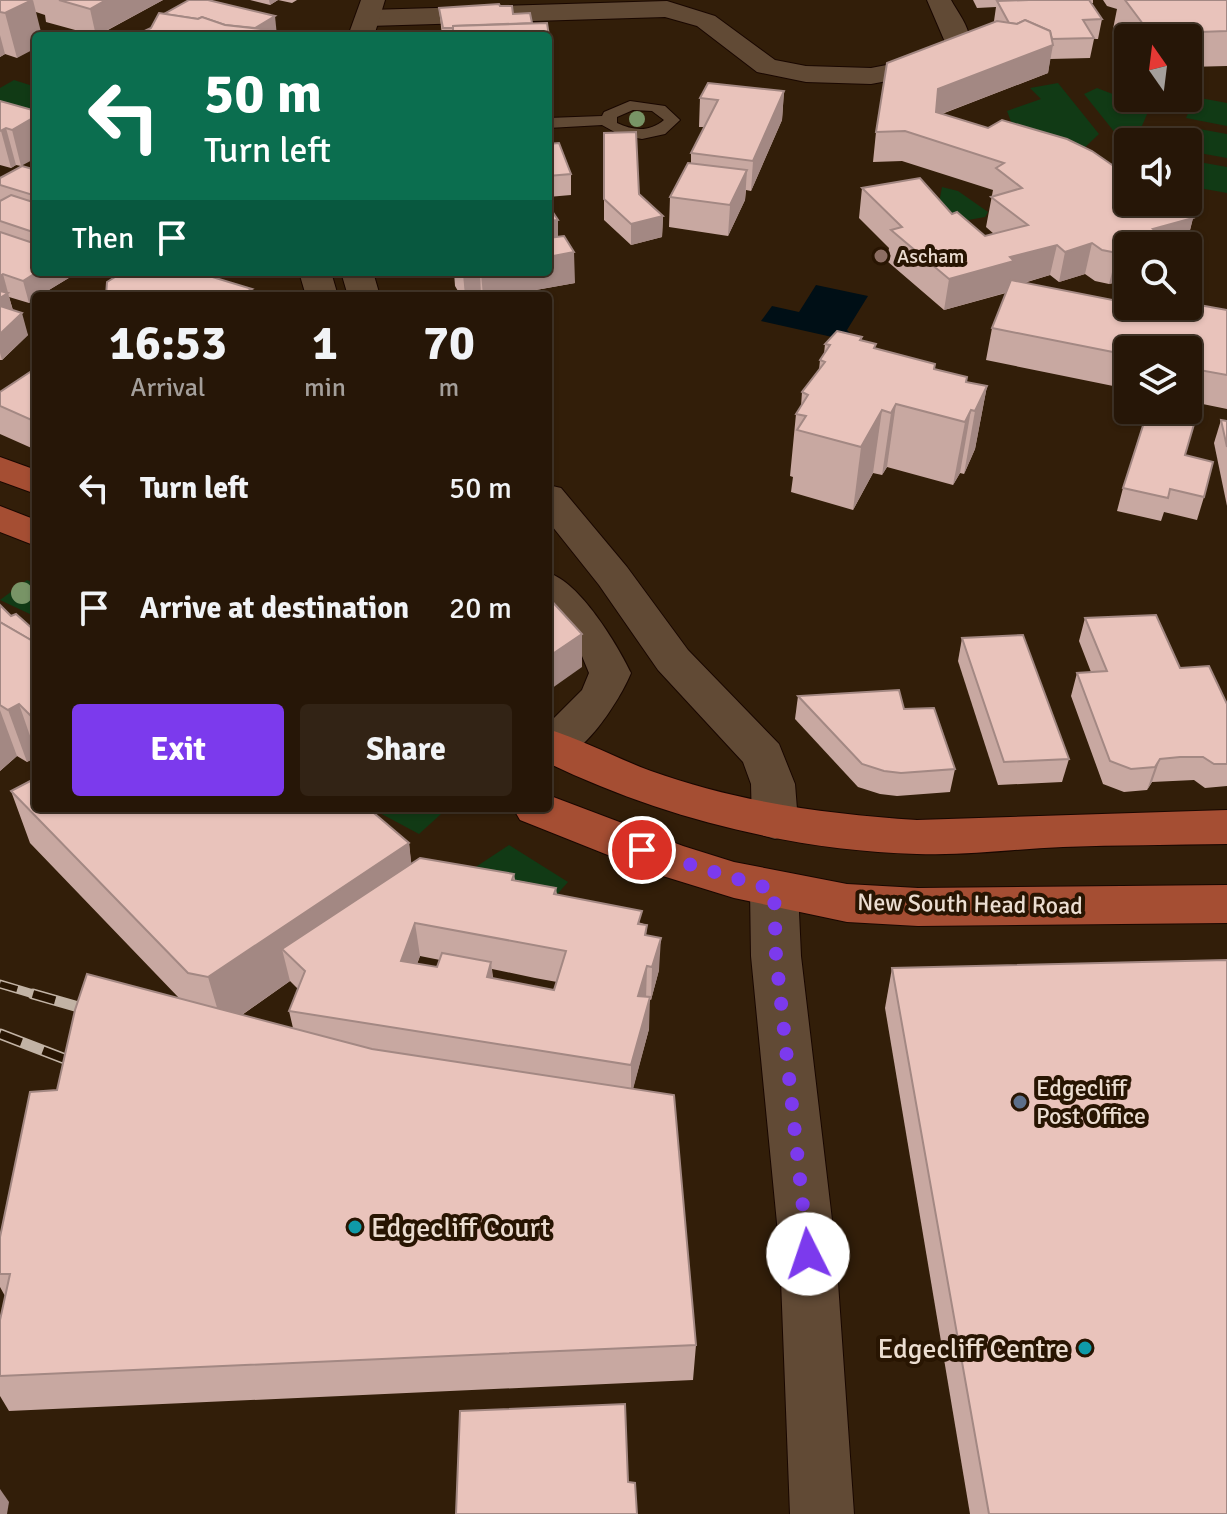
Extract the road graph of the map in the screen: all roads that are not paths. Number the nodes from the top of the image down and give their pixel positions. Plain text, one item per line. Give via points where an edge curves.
1 (939, 0) edge
2 (368, 18) edge
3 (608, 120) dead end
4 (552, 123) edge
5 (0, 468) edge
6 (32, 481) edge
7 (552, 501) edge
8 (0, 518) edge
9 (32, 532) edge
10 (552, 591) edge
11 (552, 744) edge
12 (552, 747) edge
13 (546, 812) edge
14 (775, 822) junction
15 (1227, 827) edge
16 (774, 890) junction
17 (1227, 904) edge
18 (822, 1514) edge

1 - 2 street via 957,46 909,69 871,76 806,74 766,66 706,21 667,9
3 - 4 lane
5 - 6 main road
7 - 14 street via 673,660 763,755 773,784
8 - 9 main road
10 - 11 street via 600,651 610,673 600,697
12 - 14 main road via 623,777
13 - 16 main road, New South Head Road via 669,860
14 - 15 main road via 917,837
14 - 16 main road
16 - 17 main road, New South Head Road via 847,903 918,907
16 - 18 street via 776,956 807,1239

